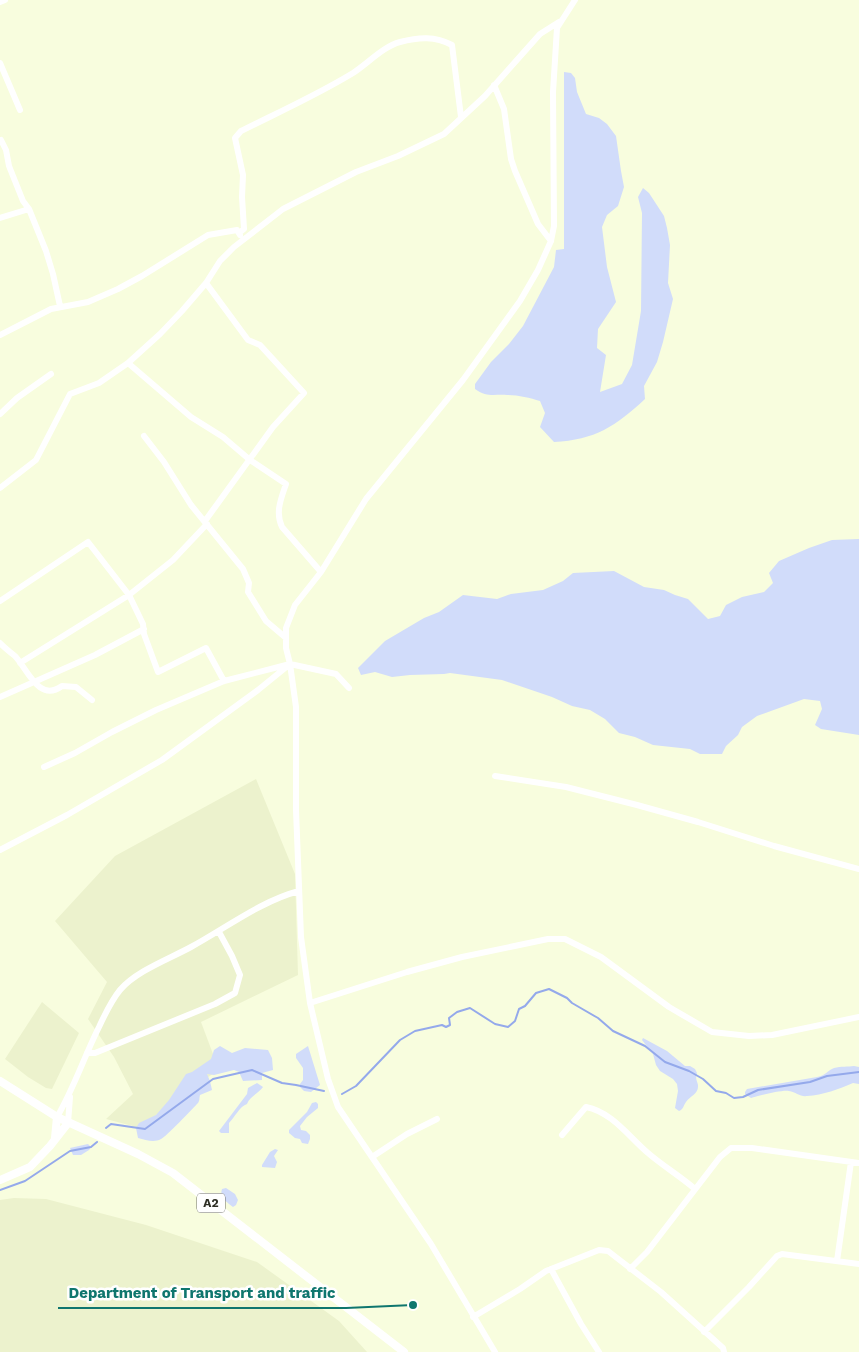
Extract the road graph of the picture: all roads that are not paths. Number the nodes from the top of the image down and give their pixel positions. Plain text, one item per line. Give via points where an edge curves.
1 (5, 0) edge
2 (575, 0) edge
3 (0, 2) edge
4 (560, 21) junction
5 (0, 63) edge
6 (494, 85) junction
7 (20, 110) dead end
8 (461, 118) junction
9 (1, 140) edge
10 (30, 209) junction
11 (0, 218) edge
12 (239, 233) junction
13 (243, 239) junction
14 (551, 241) junction
15 (206, 283) junction
16 (60, 306) junction
17 (0, 335) edge
18 (128, 363) junction
19 (51, 374) dead end
20 (0, 414) edge
21 (144, 436) dead end
22 (250, 460) junction
23 (0, 488) edge
24 (206, 523) junction
25 (321, 572) junction
26 (129, 595) junction
27 (0, 600) edge
28 (144, 629) junction
29 (286, 638) junction
30 (0, 643) edge
31 (20, 663) junction
32 (290, 664) junction
33 (224, 681) junction
34 (34, 682) junction
35 (349, 688) dead end
36 (0, 697) edge
37 (92, 700) dead end
38 (44, 767) dead end
39 (495, 776) dead end
40 (0, 850) edge
41 (859, 869) edge
42 (300, 891) junction
43 (218, 932) junction
44 (310, 1003) junction
45 (859, 1017) edge
46 (86, 1053) junction
47 (0, 1081) edge
48 (70, 1096) junction
49 (57, 1117) junction
50 (437, 1119) dead end
51 (68, 1123) junction
52 (562, 1136) dead end
53 (55, 1138) junction
54 (372, 1157) junction
55 (851, 1162) junction
56 (859, 1163) edge
57 (0, 1180) edge
58 (695, 1189) junction
59 (837, 1261) junction
60 (859, 1264) edge
61 (552, 1269) junction
62 (630, 1269) junction
63 (473, 1317) junction
64 (704, 1332) junction
65 (404, 1352) edge
66 (495, 1352) edge
67 (598, 1352) edge
68 (724, 1352) edge

1 - 3 street
2 - 4 street
4 - 6 street via 540,34
4 - 14 street via 556,28 553,92 554,226
5 - 7 street
6 - 8 street
6 - 14 street via 504,109 513,165 538,224
8 - 12 street via 452,46 440,39 398,42 311,97 241,130 235,138 243,174 244,229
8 - 13 street via 444,134 356,172 283,209
9 - 10 street via 23,201
10 - 11 street
10 - 16 street via 53,274
12 - 13 street
12 - 16 street via 237,230 208,235 118,289 88,302
13 - 15 street via 220,261
14 - 25 street via 520,302 463,380 366,499
15 - 18 street via 160,334
15 - 22 street via 248,340 260,345 304,392
16 - 17 street
18 - 22 street via 190,417 234,445
18 - 23 street via 99,383 70,394 36,460
19 - 20 street
21 - 24 street
22 - 24 street
22 - 25 street via 286,484 277,513 279,520
24 - 26 street via 173,560
24 - 29 street via 242,569 250,583 248,592 266,621
25 - 29 street via 295,605 286,628
26 - 27 street via 88,542
26 - 28 street
26 - 31 street
28 - 33 street via 158,672 206,648
28 - 34 street
29 - 32 street
30 - 31 street
31 - 34 street
32 - 33 street
32 - 35 street via 336,674
32 - 40 street via 162,760
32 - 42 street via 296,707
33 - 38 street via 156,710
34 - 36 street
34 - 37 street via 50,692 62,686 76,687
39 - 41 street via 566,787 638,805
42 - 43 street via 284,895
42 - 44 street via 301,936
43 - 46 street via 136,976 120,989
43 - 46 street via 240,975 235,994 95,1053
44 - 45 street via 462,957 548,939 565,939 601,958 669,1007 712,1032 772,1035
44 - 54 street via 338,1107
46 - 48 street
47 - 49 main road, A2
48 - 49 street
48 - 51 street
49 - 51 main road, A2
49 - 53 main road
50 - 54 street via 406,1134
51 - 53 main road
51 - 65 main road, A2 via 138,1154 173,1174
52 - 58 street via 582,1110 592,1108 604,1113 649,1154
53 - 57 main road via 30,1167
54 - 63 street via 431,1244
55 - 56 street
55 - 58 street via 732,1148 720,1157
55 - 59 street
58 - 62 street
59 - 60 street
59 - 64 street via 777,1256
61 - 62 street via 599,1250 608,1251
61 - 63 street
61 - 67 street
62 - 64 street via 661,1292
63 - 66 street
64 - 68 street

